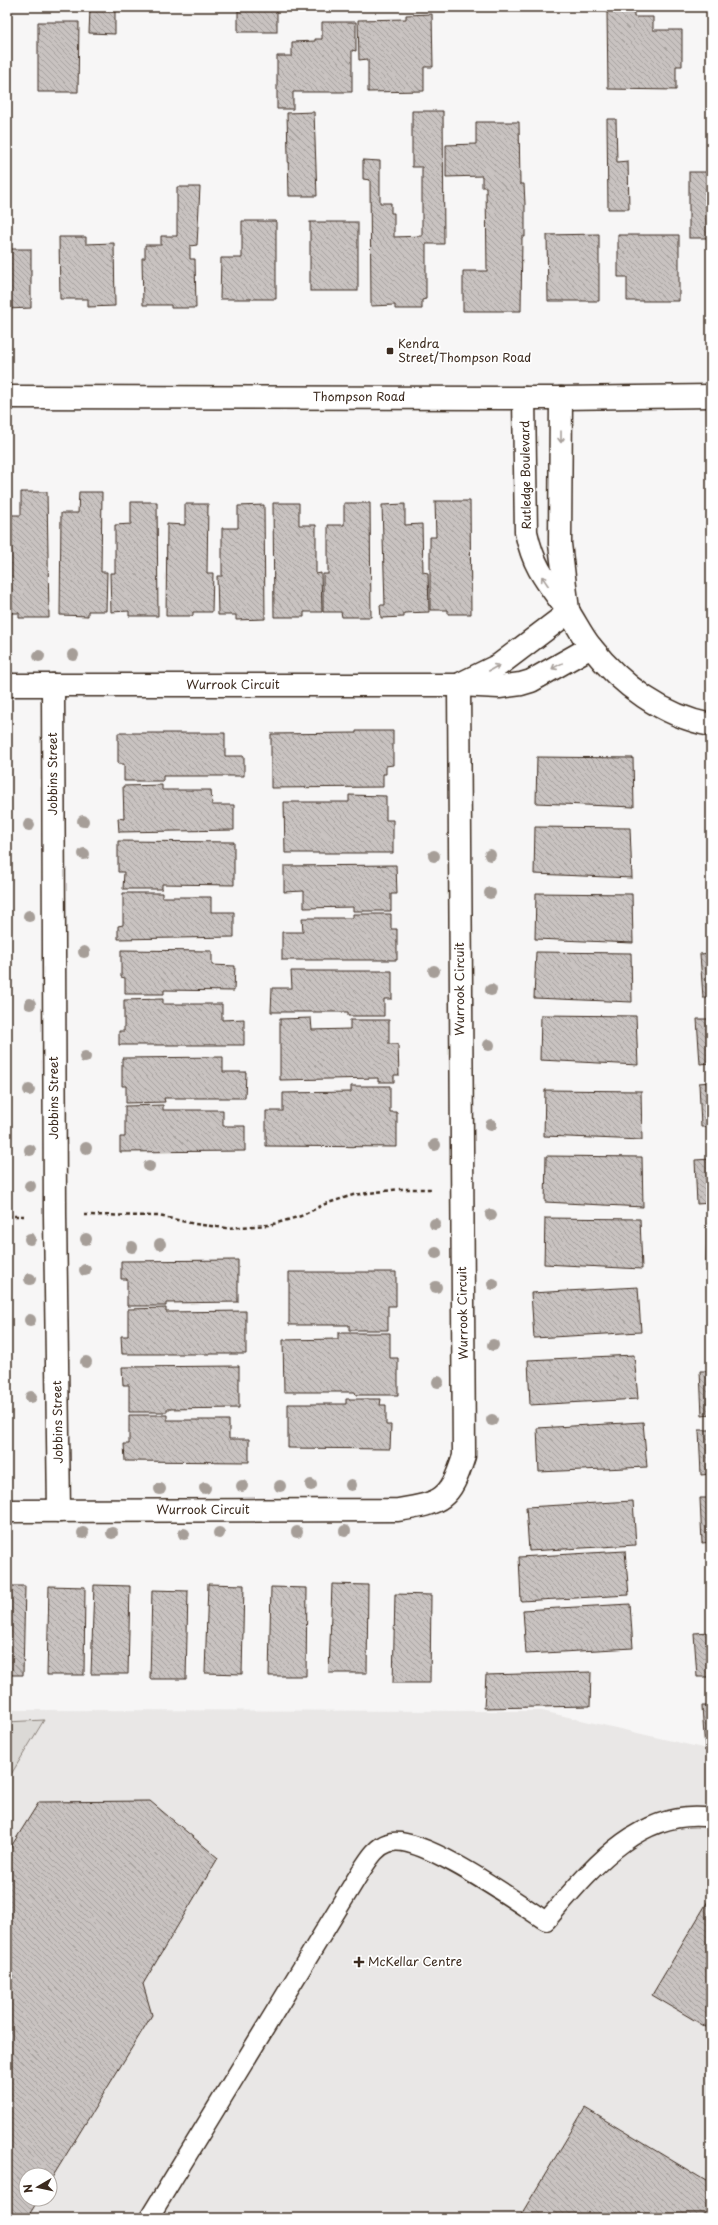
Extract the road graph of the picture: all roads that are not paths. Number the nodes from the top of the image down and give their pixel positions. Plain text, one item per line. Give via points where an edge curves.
1 (711, 396) edge
2 (7, 397) edge
3 (524, 398) junction
4 (561, 398) junction
5 (569, 612) junction
6 (590, 647) junction
7 (7, 685) edge
8 (53, 685) junction
9 (458, 685) junction
10 (711, 724) edge
11 (7, 1511) edge
12 (59, 1511) junction
13 (711, 1818) edge
14 (149, 2218) edge

1 - 4 street, Thompson Road
2 - 3 street, Thompson Road
3 - 4 street, Thompson Road
5 -> 3 street, Rutledge Boulevard via 542,578 532,556 526,532
4 -> 5 street, Rutledge Boulevard via 560,544
5 - 6 street, Rutledge Boulevard
9 -> 5 street, Wurrook Circuit via 499,665
6 -> 9 street, Wurrook Circuit via 521,684 499,687
6 - 10 street, Rutledge Boulevard via 638,694 688,720
7 - 8 street, Wurrook Circuit
8 - 9 street, Wurrook Circuit
8 - 12 street, Jobbins Street
9 - 12 street, Wurrook Circuit via 464,1456 458,1476 448,1493 431,1504 398,1510
11 - 12 street, Wurrook Circuit
13 - 14 lane via 690,1817 666,1821 631,1838 598,1862 546,1921 463,1869 420,1846 407,1842 392,1842 379,1848 361,1871

